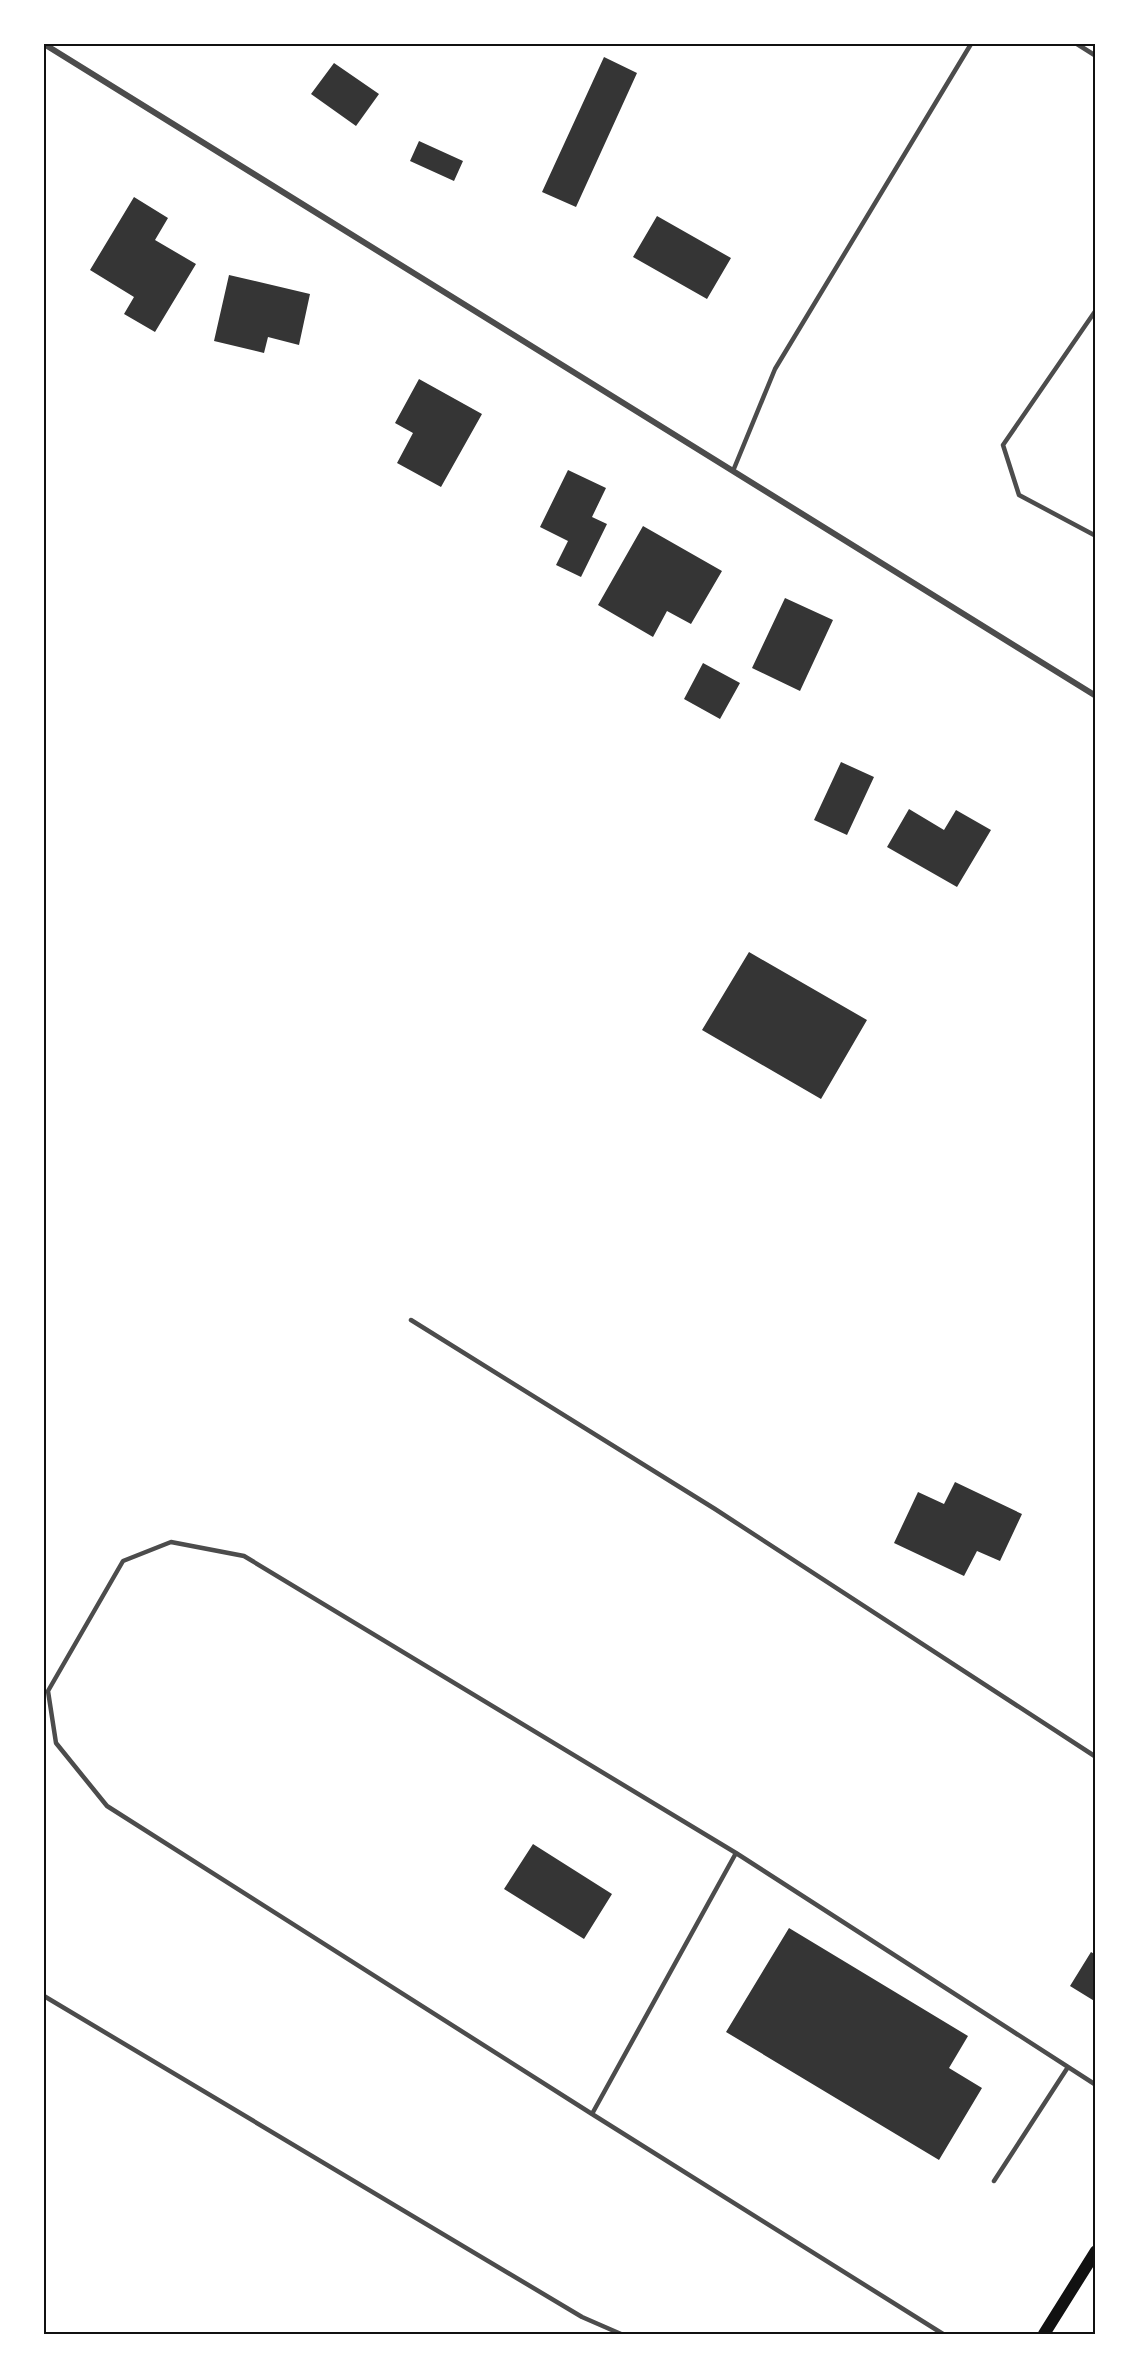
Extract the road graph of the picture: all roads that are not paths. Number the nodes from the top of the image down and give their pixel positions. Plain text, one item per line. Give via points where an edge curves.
1 (44, 44) edge
2 (971, 44) edge
3 (1077, 44) edge
4 (1095, 56) edge
5 (1095, 310) edge
6 (732, 471) junction
7 (1095, 536) edge
8 (1095, 696) edge
9 (411, 1320) dead end
10 (1095, 1757) edge
11 (736, 1853) junction
12 (44, 1996) edge
13 (1068, 2067) junction
14 (1095, 2085) edge
15 (592, 2114) junction
16 (994, 2181) dead end
17 (1095, 2251) edge
18 (621, 2334) edge
19 (943, 2334) edge
20 (1044, 2334) edge

1 - 6 street
2 - 6 lane via 775,369
3 - 4 lane
5 - 7 lane via 1003,445 1019,495
6 - 8 street
9 - 10 lane via 715,1509
11 - 13 lane
11 - 15 lane
11 - 15 lane via 244,1556 171,1542 123,1561 48,1691 56,1743 107,1806
12 - 18 lane via 582,2318
13 - 14 lane
13 - 16 lane
15 - 19 lane
17 - 20 main road

